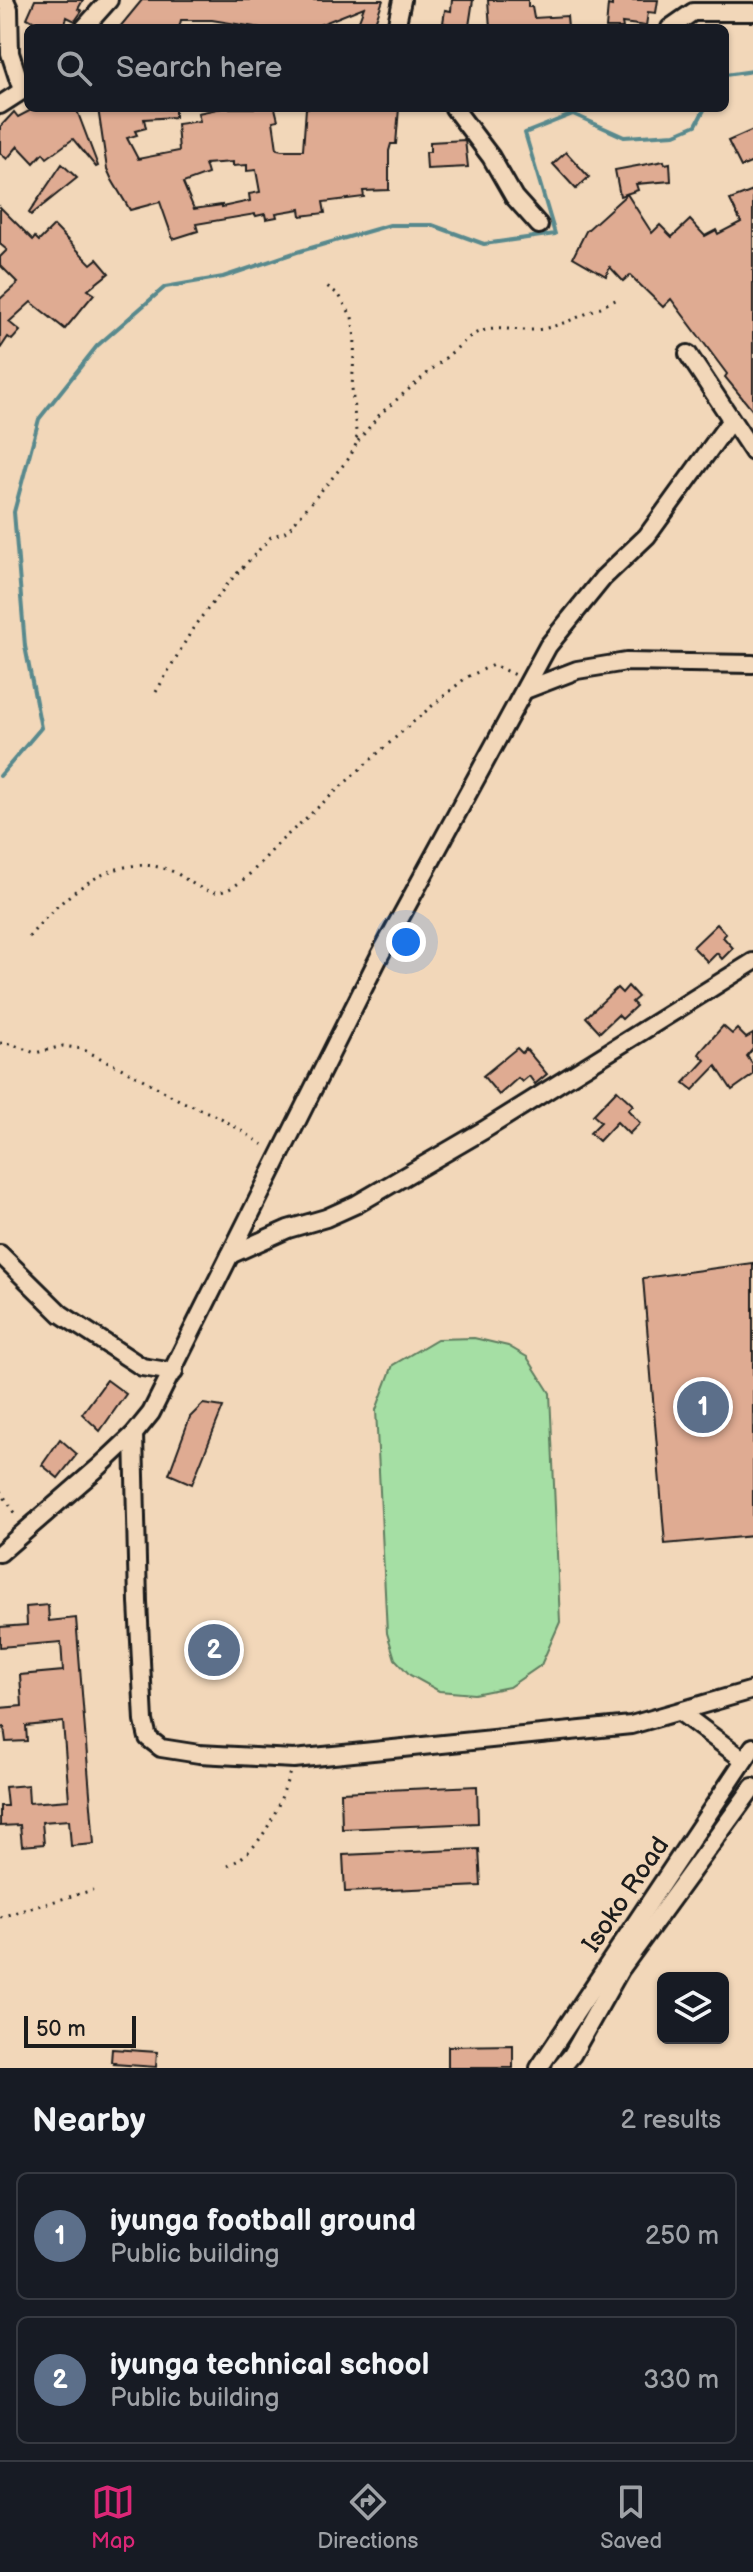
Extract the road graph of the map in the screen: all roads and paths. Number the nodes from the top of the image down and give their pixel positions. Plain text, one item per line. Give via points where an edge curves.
1 (5, 0) edge
2 (109, 0) edge
3 (402, 0) edge
4 (692, 6) edge
5 (753, 12) edge
6 (88, 24) edge
7 (397, 24) edge
8 (674, 24) edge
9 (24, 86) edge
10 (24, 89) edge
11 (0, 105) edge
12 (457, 112) edge
13 (539, 225) dead end
14 (324, 284) dead end
15 (620, 298) dead end
16 (688, 354) dead end
17 (731, 420) junction
18 (357, 442) junction
19 (753, 452) edge
20 (753, 664) edge
21 (527, 686) junction
22 (156, 692) dead end
23 (29, 937) dead end
24 (753, 962) edge
25 (0, 1043) edge
26 (280, 1155) junction
27 (0, 1254) edge
28 (230, 1255) junction
29 (174, 1372) junction
30 (134, 1434) junction
31 (0, 1491) edge
32 (27, 1531) junction
33 (0, 1553) edge
34 (753, 1690) edge
35 (680, 1712) junction
36 (748, 1753) edge
37 (294, 1759) junction
38 (753, 1787) edge
39 (228, 1866) dead end
40 (93, 1890) dead end
41 (0, 1917) edge
42 (539, 2068) edge
43 (561, 2068) edge

1 - 9 street via 10,53
2 - 6 street
3 - 7 street
4 - 5 street
4 - 8 street
10 - 11 street
12 - 13 street
14 - 18 path via 339,295 352,317
15 - 18 path via 545,329 498,328 472,335 380,414
16 - 17 street
17 - 19 street
17 - 21 street via 647,536 556,633
18 - 22 path via 287,531 271,537 195,625
20 - 21 street via 626,662
21 - 23 path via 493,665 467,677 224,891 212,892 172,872 137,864 112,870 67,896
21 - 26 street via 380,955
24 - 28 street via 357,1204
25 - 26 path via 35,1053 63,1046 82,1049 221,1118
26 - 28 street
27 - 29 street via 61,1314 142,1367
28 - 29 street
29 - 30 street
30 - 32 street
30 - 37 street via 148,1738 161,1748 199,1754
31 - 32 path
32 - 33 street
34 - 35 street
35 - 36 street
35 - 37 street via 631,1725
36 - 42 street, Isoko Road
37 - 39 path via 267,1830 249,1853
38 - 43 street via 620,1970
40 - 41 path

